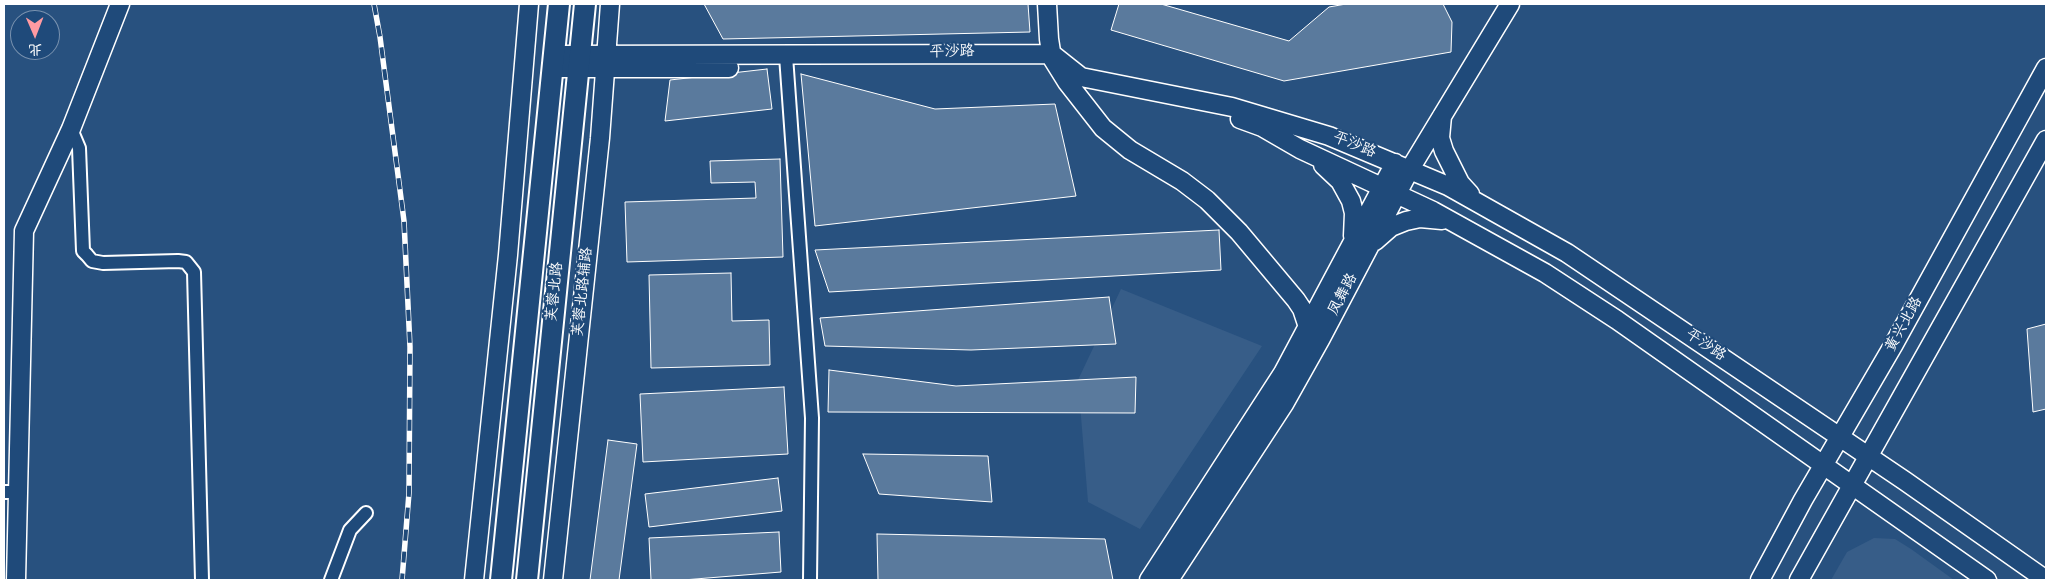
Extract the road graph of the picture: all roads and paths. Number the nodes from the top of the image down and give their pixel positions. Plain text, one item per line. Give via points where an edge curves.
1 (120, 4) edge
2 (529, 4) edge
3 (559, 4) edge
4 (585, 4) edge
5 (610, 4) edge
6 (1047, 4) edge
7 (1510, 4) edge
8 (1052, 54) junction
9 (786, 61) junction
10 (553, 62) junction
11 (579, 62) junction
12 (606, 62) junction
13 (2046, 68) edge
14 (1061, 74) junction
15 (1443, 114) junction
16 (71, 129) junction
17 (2046, 140) edge
18 (1300, 149) junction
19 (1402, 166) junction
20 (1389, 190) junction
21 (1480, 203) junction
22 (1456, 224) junction
23 (1359, 248) junction
24 (1308, 327) junction
25 (546, 394) junction
26 (573, 398) junction
27 (1840, 438) junction
28 (1868, 457) junction
29 (1824, 465) junction
30 (1852, 485) junction
31 (11, 492) edge
32 (366, 513) dead end
33 (16, 580) edge
34 (202, 580) edge
35 (331, 580) edge
36 (474, 580) edge
37 (501, 580) edge
38 (527, 580) edge
39 (553, 580) edge
40 (810, 580) edge
41 (1149, 580) edge
42 (1169, 580) edge
43 (1760, 580) edge
44 (1799, 580) edge
45 (1987, 580) edge
46 (2046, 580) edge

1 - 16 street
2 - 36 street via 508,255
3 - 10 main road, 芙蓉北路
4 - 11 main road, 芙蓉北路
5 - 12 street, 芙蓉北路辅路
6 - 8 street
7 - 15 street, 凤舞路
8 - 9 street, 平沙路 via 1026,52
8 - 14 street
8 - 19 street, 平沙路 via 1081,77 1181,95 1276,119 1329,136
9 - 12 street, 平沙路
9 - 14 street, 平沙路 via 1045,65
9 - 40 street via 812,418
10 - 11 street, 平沙路
10 - 37 main road, 芙蓉北路
11 - 12 street, 平沙路
11 - 25 main road, 芙蓉北路
12 - 26 street, 芙蓉北路辅路
13 - 27 street, 黄兴北路
14 - 18 street, 平沙路 via 1087,88 1231,116 1262,127
14 - 24 street via 1103,128 1130,150 1207,200 1239,232 1296,300
15 - 19 street, 凤舞路
15 - 21 street via 1440,132 1444,151 1460,184
16 - 31 street via 24,231
16 - 34 street via 79,148 83,251 87,256 92,261 103,263 186,262 194,272
17 - 28 street
18 - 20 street, 平沙路
18 - 23 street via 1330,171 1346,190 1354,213
19 - 20 street, 凤舞路
19 - 21 street, 平沙路
20 - 22 street, 平沙路
20 - 23 street, 凤舞路
21 - 27 street, 平沙路 via 1567,253
22 - 23 street via 1434,219 1406,221
22 - 29 street, 平沙路 via 1577,293
23 - 24 street, 凤舞路
23 - 42 street, 凤舞路 via 1284,404
24 - 41 street, 凤舞路 via 1283,374
25 - 26 street
25 - 38 main road, 芙蓉北路
26 - 39 street, 芙蓉北路辅路
27 - 28 street, 平沙路
27 - 29 street, 黄兴北路
28 - 30 street
28 - 46 street, 平沙路
29 - 30 street, 平沙路
29 - 43 street, 黄兴北路
30 - 44 street
30 - 45 street, 平沙路
31 - 33 street
32 - 35 street via 350,530

